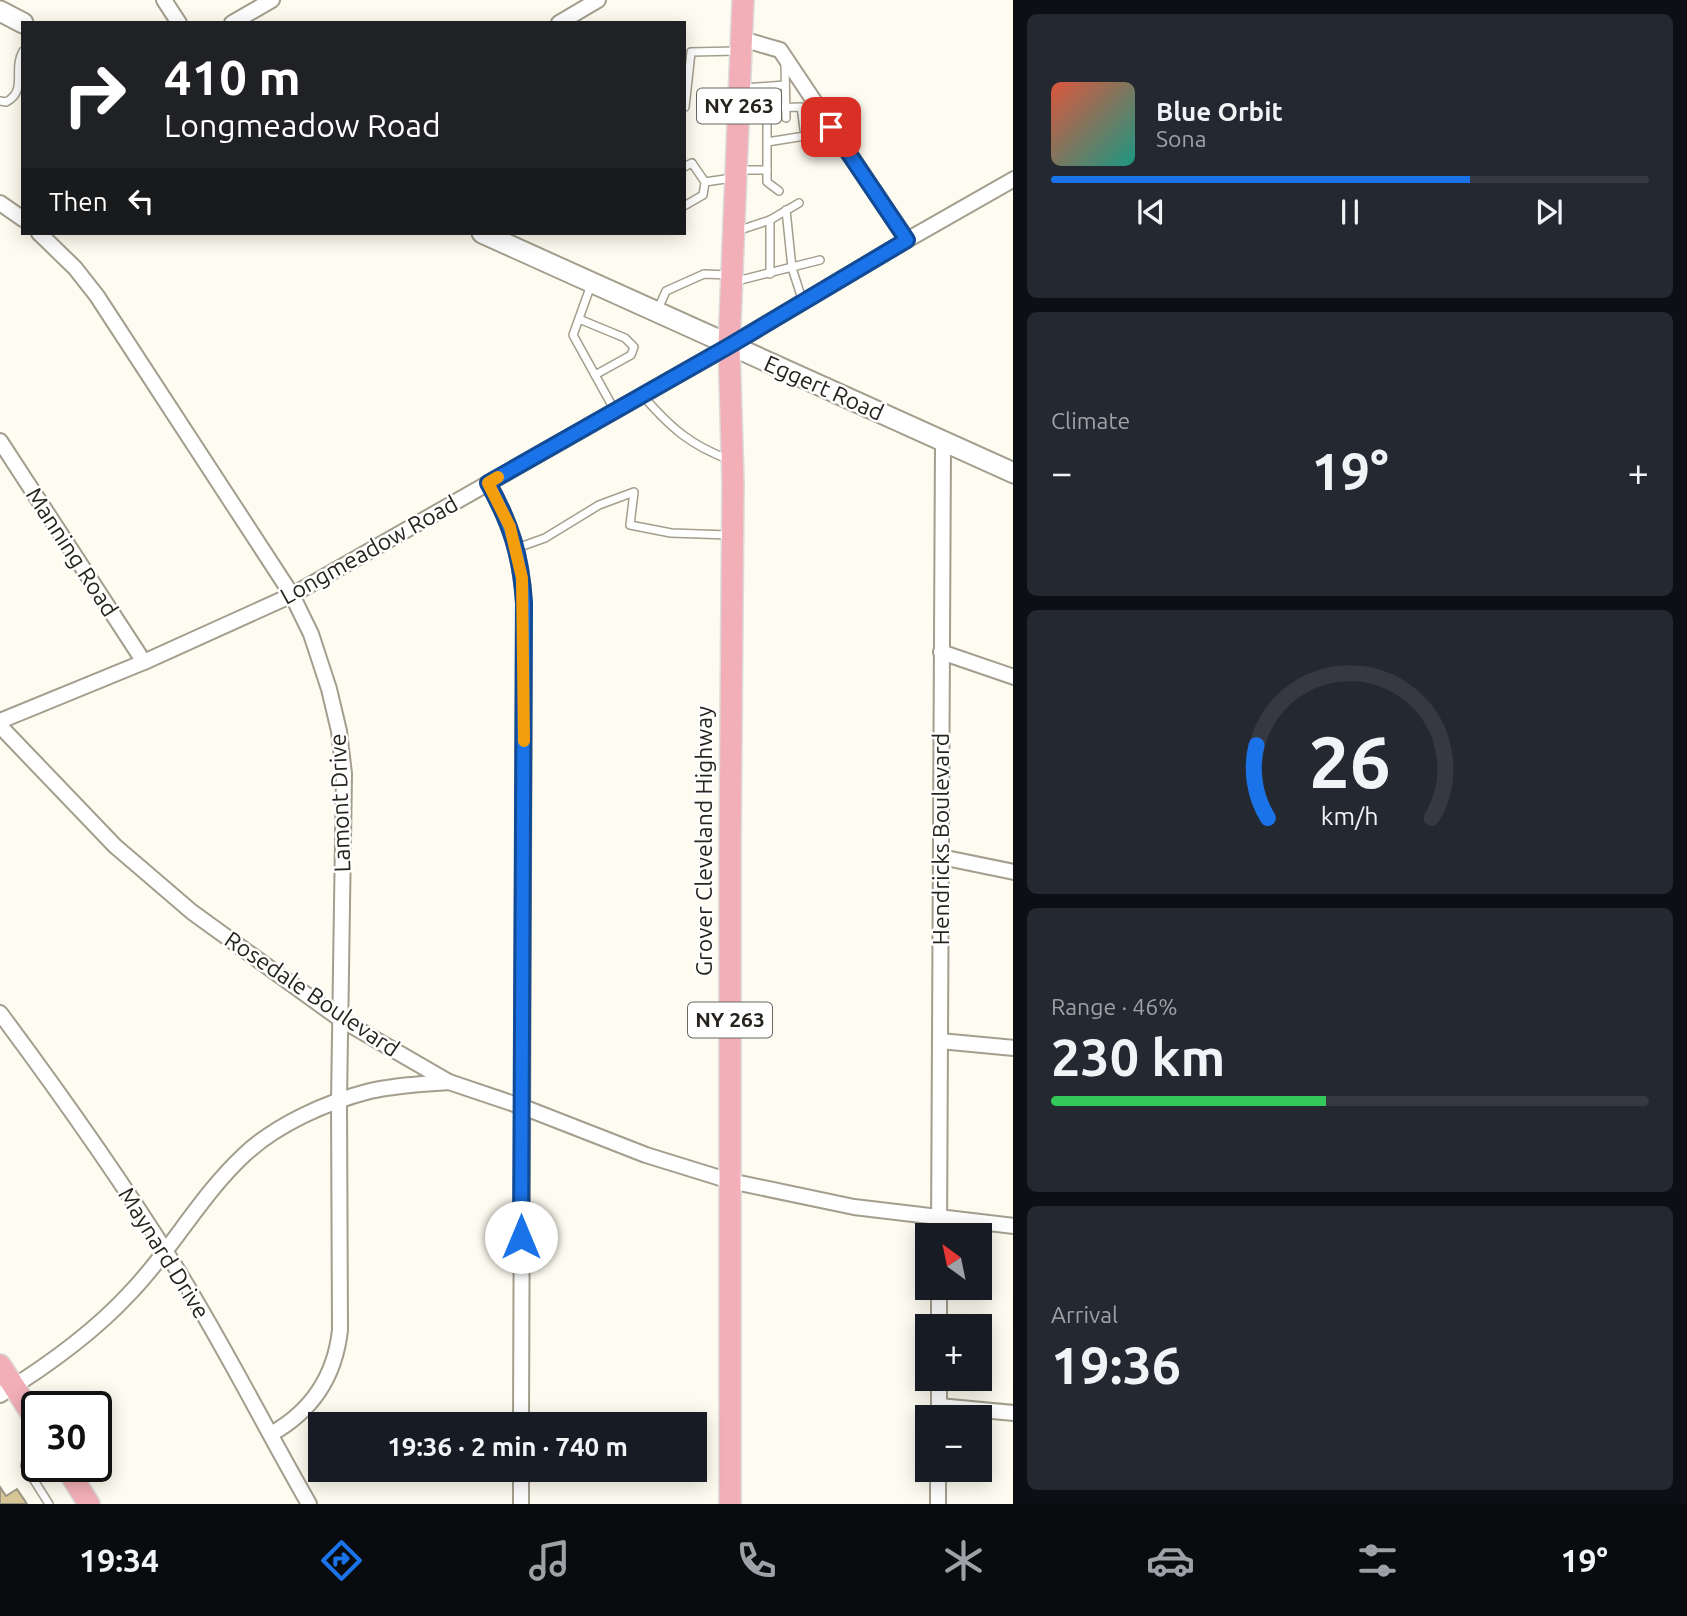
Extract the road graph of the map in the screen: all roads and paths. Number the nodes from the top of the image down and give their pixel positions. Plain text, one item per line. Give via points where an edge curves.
1 (164, 0) edge
2 (272, 0) edge
3 (598, 0) edge
4 (743, 0) edge
5 (0, 11) edge
6 (178, 21) edge
7 (235, 21) edge
8 (562, 21) edge
9 (21, 22) edge
10 (741, 45) junction
11 (21, 55) edge
12 (785, 59) junction
13 (785, 85) junction
14 (740, 88) junction
15 (686, 98) edge
16 (0, 101) edge
17 (785, 108) junction
18 (786, 118) dead end
19 (805, 136) junction
20 (767, 142) junction
21 (823, 152) dead end
22 (686, 166) edge
23 (767, 170) junction
24 (736, 174) junction
25 (1013, 179) edge
26 (705, 182) junction
27 (779, 191) dead end
28 (0, 203) edge
29 (799, 203) dead end
30 (686, 205) edge
31 (786, 210) junction
32 (21, 218) edge
33 (770, 220) junction
34 (733, 232) junction
35 (41, 235) edge
36 (486, 235) edge
37 (907, 240) junction
38 (820, 260) dead end
39 (792, 268) junction
40 (770, 274) junction
41 (732, 279) junction
42 (591, 283) junction
43 (803, 302) junction
44 (656, 313) junction
45 (579, 319) junction
46 (729, 346) junction
47 (595, 375) junction
48 (642, 395) junction
49 (615, 411) junction
50 (0, 441) edge
51 (943, 442) junction
52 (733, 461) junction
53 (1013, 473) edge
54 (488, 483) junction
55 (733, 535) junction
56 (517, 548) junction
57 (292, 595) junction
58 (941, 652) junction
59 (144, 662) junction
60 (1013, 677) edge
61 (0, 724) edge
62 (941, 857) junction
63 (1013, 872) edge
64 (0, 1013) edge
65 (340, 1019) junction
66 (940, 1041) junction
67 (1013, 1048) edge
68 (449, 1082) junction
69 (339, 1102) junction
70 (523, 1107) junction
71 (730, 1181) junction
72 (940, 1219) junction
73 (940, 1223) edge
74 (1013, 1226) edge
75 (165, 1253) junction
76 (0, 1365) edge
77 (7, 1391) edge
78 (21, 1405) edge
79 (521, 1412) edge
80 (992, 1413) edge
81 (1013, 1413) edge
82 (271, 1434) junction
83 (35, 1482) edge
84 (73, 1482) edge
85 (521, 1482) edge
86 (938, 1482) edge
87 (84, 1502) edge
88 (49, 1504) edge
89 (309, 1504) edge
90 (520, 1504) edge
91 (730, 1504) edge
92 (938, 1504) edge

1 - 6 street
2 - 7 street
3 - 8 street
4 - 10 main road, NY 263
5 - 9 street
10 - 12 street via 780,50
10 - 14 main road, NY 263
10 - 15 lane via 691,52
11 - 16 lane via 18,91 6,102
12 - 13 lane
12 - 37 street
13 - 14 lane
13 - 17 lane
14 - 24 main road, NY 263
17 - 18 lane
17 - 19 lane via 801,107
17 - 20 lane via 767,108
19 - 20 lane
19 - 21 lane
20 - 23 lane
22 - 26 lane via 692,163
23 - 24 lane
23 - 27 lane via 767,182
24 - 26 lane
24 - 34 main road, NY 263
25 - 37 street, Longmeadow Road
26 - 30 lane via 703,195
28 - 32 street
29 - 31 lane
31 - 33 lane
31 - 39 lane
33 - 34 lane
33 - 40 lane
34 - 41 main road, NY 263
35 - 57 street, Lamont Drive via 97,296
36 - 42 street, Eggert Road
37 - 43 street, Longmeadow Road
38 - 39 lane
39 - 40 lane
39 - 43 lane
40 - 41 lane
41 - 44 lane via 704,274 666,291
41 - 46 main road, NY 263
42 - 44 street, Eggert Road
42 - 45 lane
43 - 46 street, Longmeadow Road
44 - 46 street, Eggert Road
45 - 47 lane via 573,335
45 - 47 lane via 625,338 634,347 631,355
46 - 48 street, Longmeadow Road
46 - 51 street, Eggert Road
46 - 52 main road, Grover Cleveland Highway / NY 263
47 - 49 lane
48 - 49 street, Longmeadow Road
48 - 52 lane via 669,425 704,450
49 - 54 street, Longmeadow Road
50 - 59 street, Manning Road
51 - 53 street, Eggert Road
51 - 58 street, Hendricks Boulevard
52 - 55 main road, Grover Cleveland Highway / NY 263
54 - 56 street
54 - 57 street, Longmeadow Road
55 - 56 lane via 671,533 630,525 634,492
55 - 71 main road, Grover Cleveland Highway / NY 263
56 - 70 street via 524,603
57 - 59 street, Longmeadow Road
57 - 65 street, Lamont Drive via 321,661 344,774
58 - 60 street
58 - 62 street, Hendricks Boulevard
59 - 61 street, Longmeadow Road
61 - 65 street, Rosedale Boulevard via 140,868 192,912
62 - 63 street
62 - 66 street, Hendricks Boulevard
64 - 75 street, Maynard Drive via 102,1154
65 - 68 street, Rosedale Boulevard
65 - 69 street, Lamont Drive
66 - 67 street
66 - 72 street, Hendricks Boulevard
68 - 69 street via 371,1091
68 - 70 street, Rosedale Boulevard
69 - 75 street via 293,1122 244,1155
69 - 82 street, Lamont Drive via 338,1348 313,1401
70 - 71 street, Rosedale Boulevard via 625,1148
70 - 79 street
71 - 72 street, Rosedale Boulevard
71 - 91 main road, Grover Cleveland Highway / NY 263
72 - 73 street, Hendricks Boulevard
72 - 74 street, Rosedale Boulevard
75 - 77 street via 102,1321
75 - 82 street, Maynard Drive
76 - 77 main road
77 - 78 main road
80 - 81 street
82 - 89 street, Maynard Drive
83 - 88 lane
84 - 87 main road
85 - 90 street
86 - 92 street

